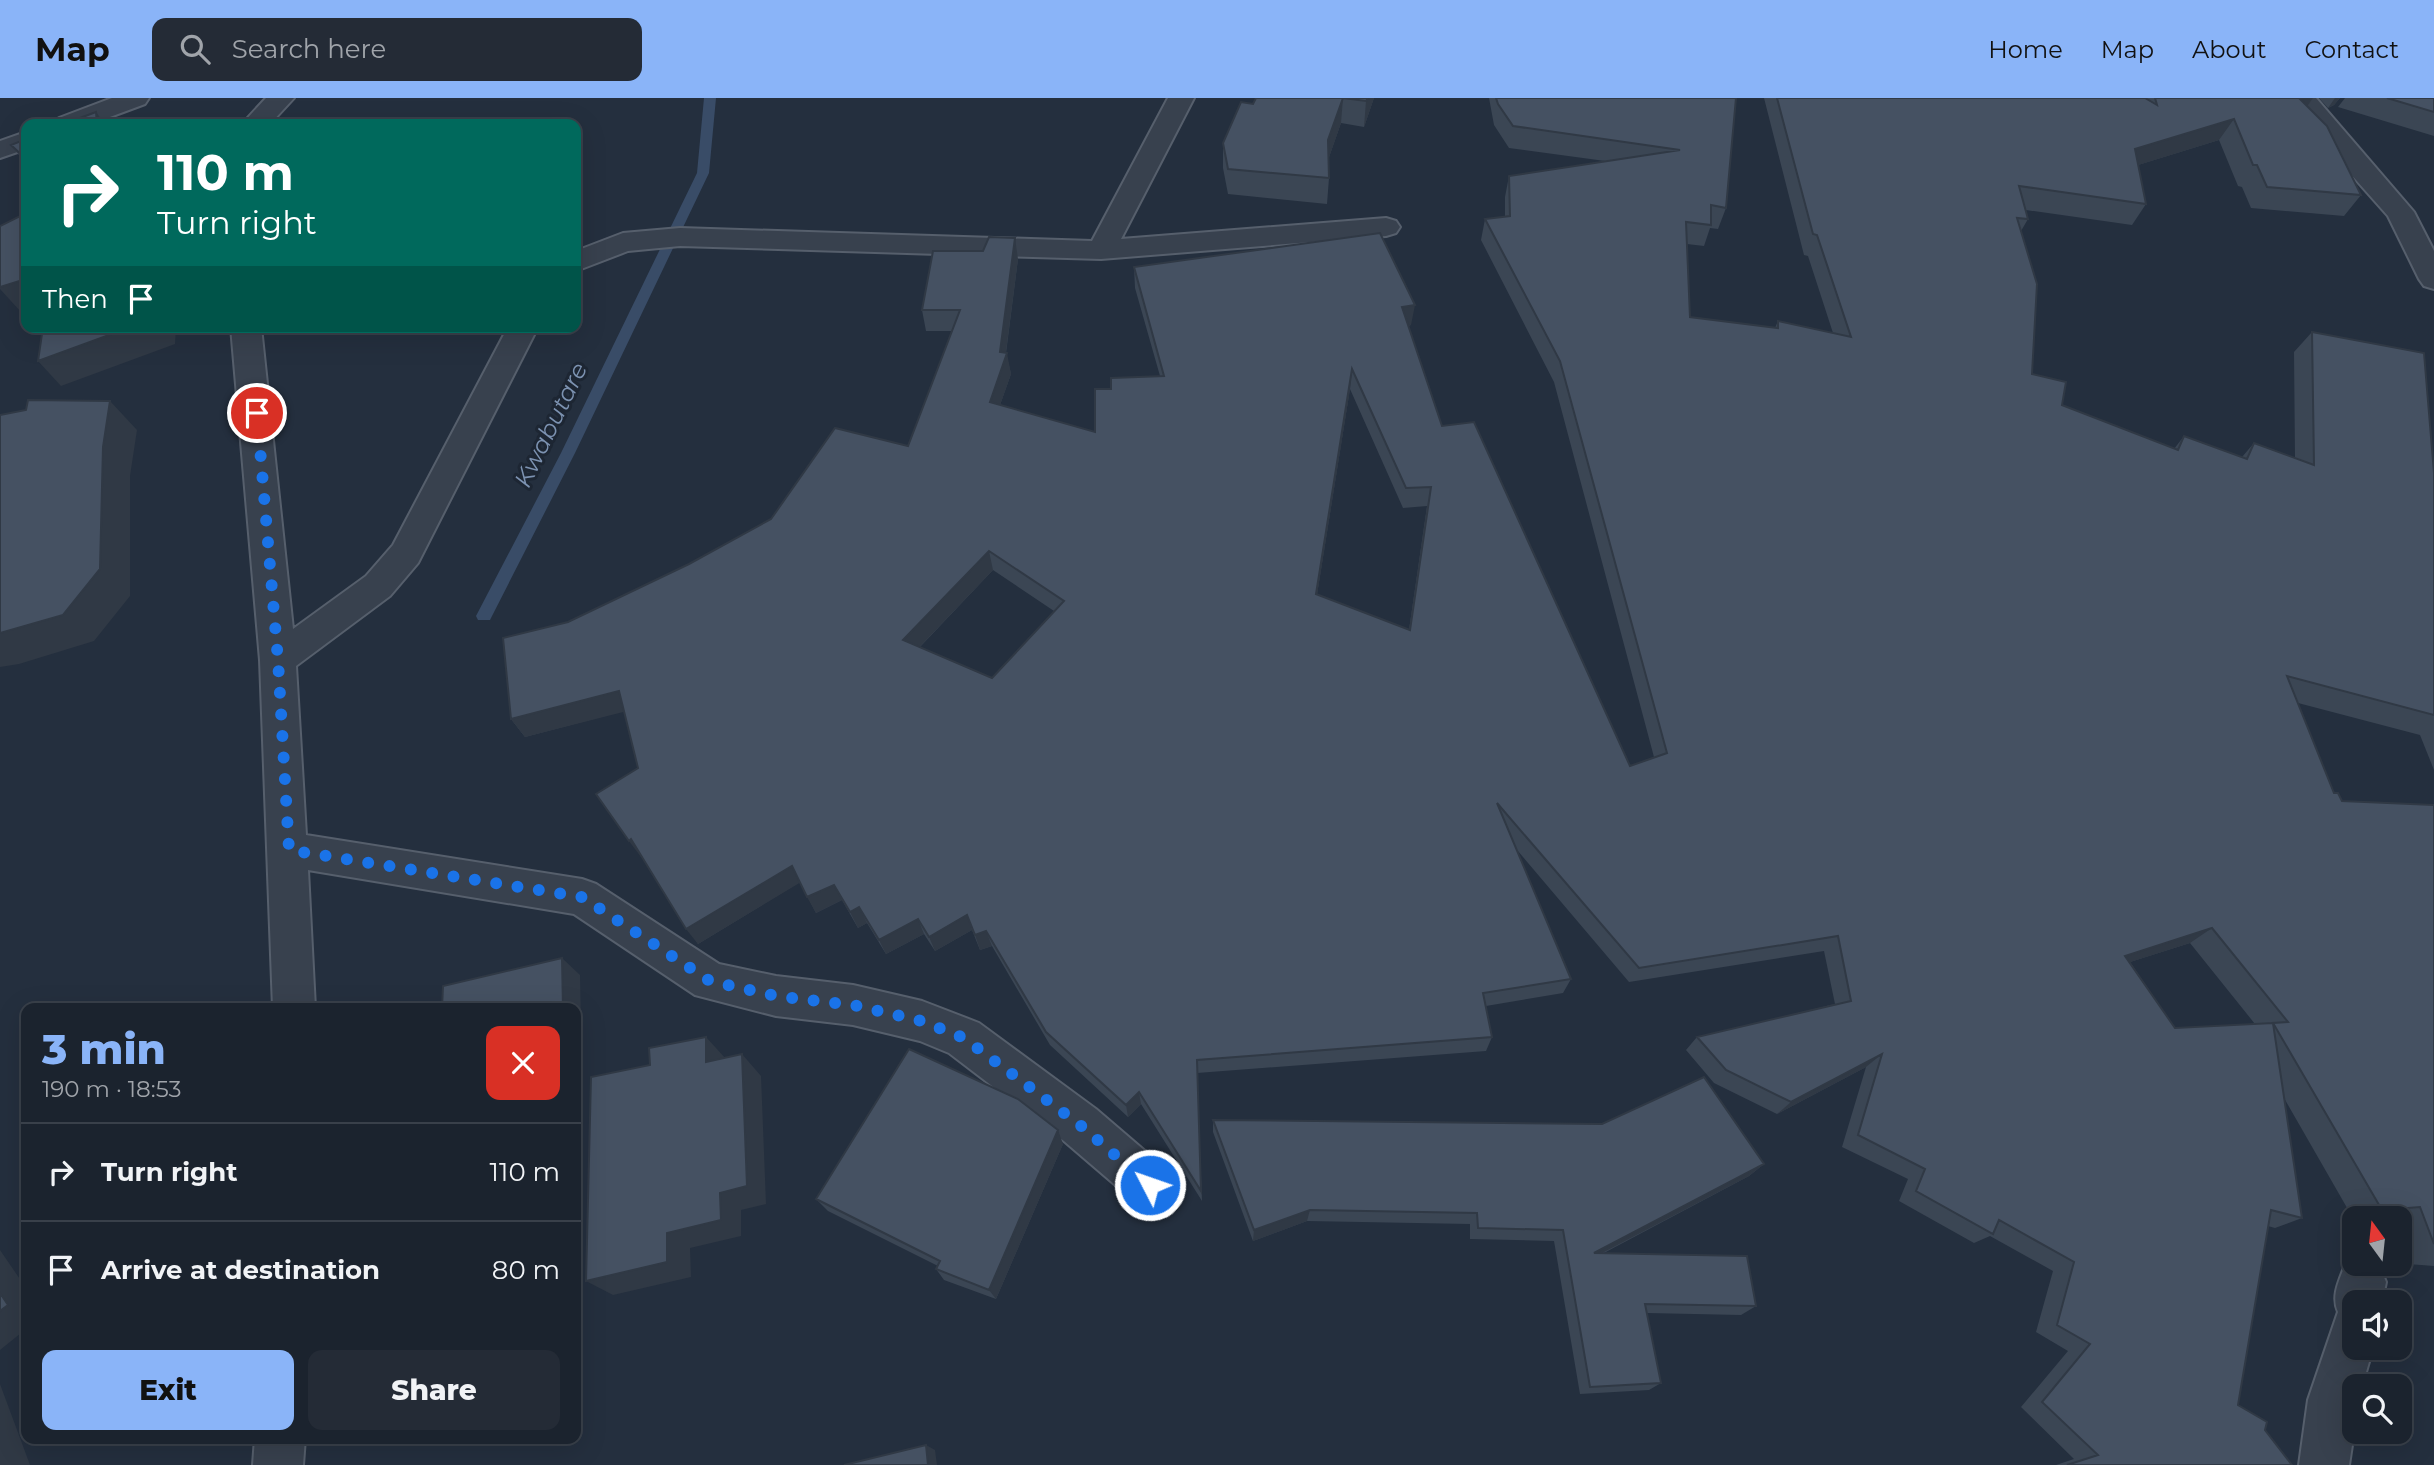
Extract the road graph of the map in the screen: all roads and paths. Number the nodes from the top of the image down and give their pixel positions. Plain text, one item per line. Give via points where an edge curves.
1 (136, 98) edge
2 (281, 98) edge
3 (1181, 98) edge
4 (2302, 98) edge
5 (81, 119) edge
6 (261, 119) edge
7 (21, 142) edge
8 (0, 150) edge
9 (1386, 228) dead end
10 (1101, 250) junction
11 (581, 260) edge
12 (2434, 279) edge
13 (247, 333) edge
14 (520, 333) edge
15 (278, 660) junction
16 (289, 850) junction
17 (294, 1003) edge
18 (1150, 1185) dead end
19 (2345, 1360) edge
20 (279, 1444) edge
21 (278, 1465) edge
22 (2324, 1465) edge

1 - 5 street
2 - 6 street
3 - 10 street
4 - 12 street via 2400,212
7 - 8 street
9 - 10 street
10 - 11 street via 680,237 623,242
13 - 15 street
14 - 15 street via 406,554 379,586
15 - 16 street
16 - 17 street
16 - 18 street via 582,897 710,981 922,1021 964,1038 1080,1125
19 - 22 street via 2333,1400
20 - 21 street

